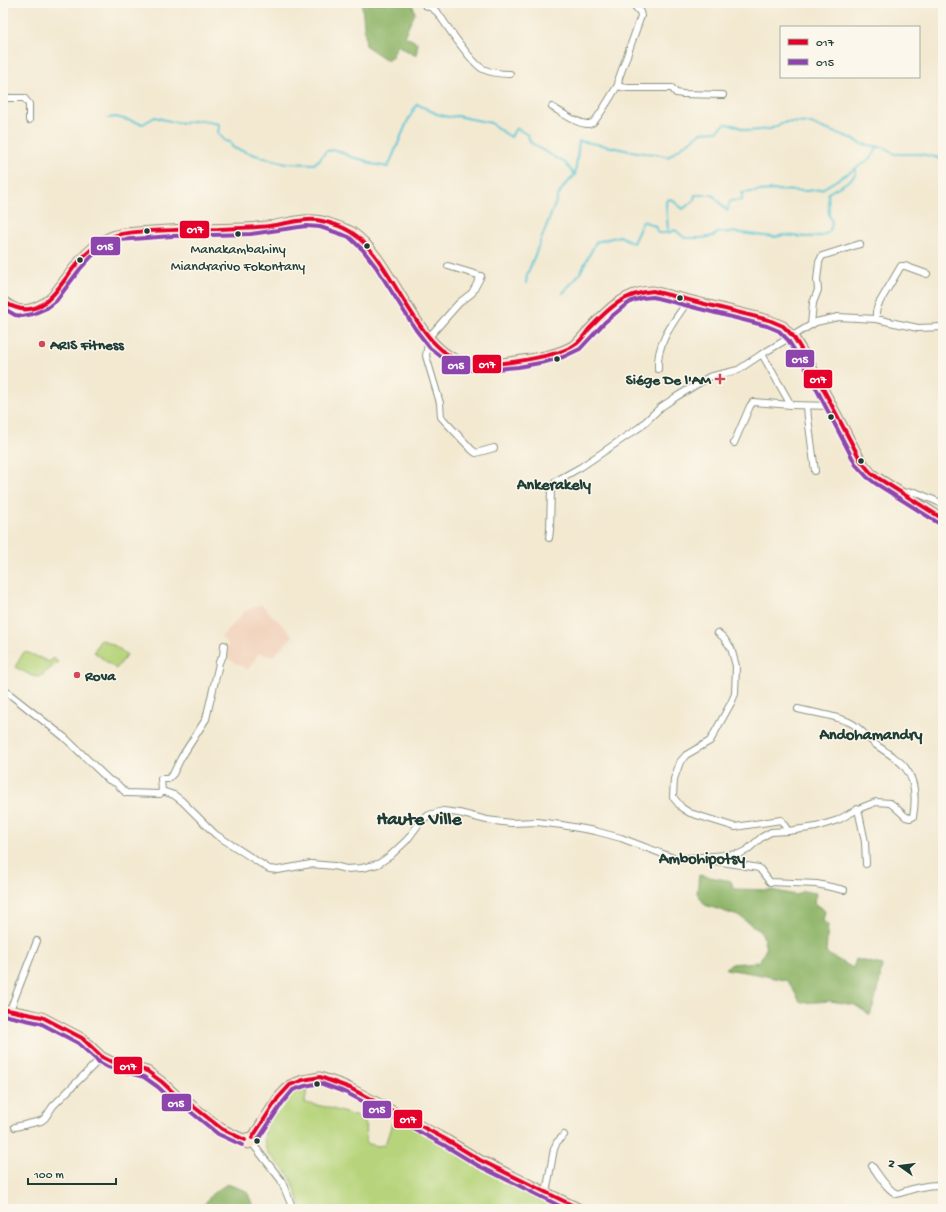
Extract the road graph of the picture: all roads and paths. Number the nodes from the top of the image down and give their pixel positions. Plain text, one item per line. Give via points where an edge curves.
1 (424, 3) edge
2 (632, 3) edge
3 (510, 74) dead end
4 (618, 85) junction
5 (722, 95) dead end
6 (3, 98) edge
7 (552, 107) dead end
8 (29, 120) dead end
9 (860, 244) dead end
10 (448, 266) dead end
11 (927, 274) dead end
12 (688, 300) junction
13 (3, 301) edge
14 (876, 319) junction
15 (811, 325) junction
16 (943, 327) edge
17 (793, 336) junction
18 (429, 337) junction
19 (762, 354) junction
20 (658, 369) dead end
21 (791, 405) junction
22 (807, 406) junction
23 (832, 406) junction
24 (734, 443) dead end
25 (494, 448) dead end
26 (816, 471) dead end
27 (902, 493) junction
28 (943, 504) edge
29 (943, 519) edge
30 (549, 538) dead end
31 (718, 633) dead end
32 (224, 645) dead end
33 (3, 689) edge
34 (798, 709) dead end
35 (162, 791) junction
36 (858, 809) junction
37 (788, 831) junction
38 (698, 858) junction
39 (866, 864) dead end
40 (844, 890) dead end
41 (37, 941) dead end
42 (7, 1009) edge
43 (102, 1057) junction
44 (15, 1127) dead end
45 (564, 1135) dead end
46 (250, 1140) junction
47 (872, 1166) dead end
48 (943, 1185) edge
49 (546, 1193) junction
50 (293, 1209) edge
51 (580, 1209) edge

1 - 3 street via 438,13 469,56 482,69
2 - 4 street via 641,16
4 - 5 street via 628,88 672,88 676,93 683,94
4 - 7 street via 592,123 586,124 571,119
6 - 8 street via 24,98 28,104
9 - 15 street via 822,256 819,262 818,290 813,303
10 - 18 street via 481,276 472,293 459,303
11 - 14 street via 901,266 878,305
12 - 17 street via 769,320 783,326
12 - 18 street via 653,291 636,293 613,305 570,348 522,360 469,364 445,354
12 - 20 street via 663,338 657,362
13 - 18 street via 17,309 25,310 46,303 88,252 105,239 120,234 267,226 308,219 319,220 352,232 361,240 372,252
14 - 15 street via 838,318
14 - 16 street via 918,328
15 - 17 street
17 - 19 street
17 - 23 street
18 - 25 street via 426,356 442,418 476,453
19 - 21 street
19 - 30 street via 738,370 708,377 661,407 640,427 556,481 551,489
21 - 22 street
21 - 24 street via 753,402
22 - 23 street
22 - 26 street
23 - 27 street via 861,461 871,473
27 - 28 street via 915,492
27 - 29 street
31 - 37 street via 731,648 736,666 735,694 710,741 686,755 680,762 674,779 673,797 682,808 705,818 735,826 781,820
32 - 35 street via 206,719 173,774 168,779 161,779
33 - 35 street via 64,737 126,793 160,794
34 - 36 street via 849,722 905,767 912,780 915,806 913,817 906,818 890,803 876,802
35 - 38 street via 174,795 215,834 269,869 278,870 311,864 346,869 378,864 407,840 421,821 429,815 443,811 511,823 537,822 562,825 621,838 676,859
36 - 37 street via 838,820 816,827
36 - 39 street via 865,842
37 - 38 street via 771,832 739,854
38 - 40 street via 759,868 770,882 817,884
41 - 42 street
42 - 43 street via 42,1018 57,1025 82,1038
43 - 44 street via 45,1118
43 - 46 street via 146,1071 222,1129
45 - 49 street via 554,1149
46 - 49 street via 278,1098 290,1085 320,1077 350,1088 480,1160
46 - 50 street via 281,1180
47 - 48 street via 893,1193 923,1186
49 - 51 street

